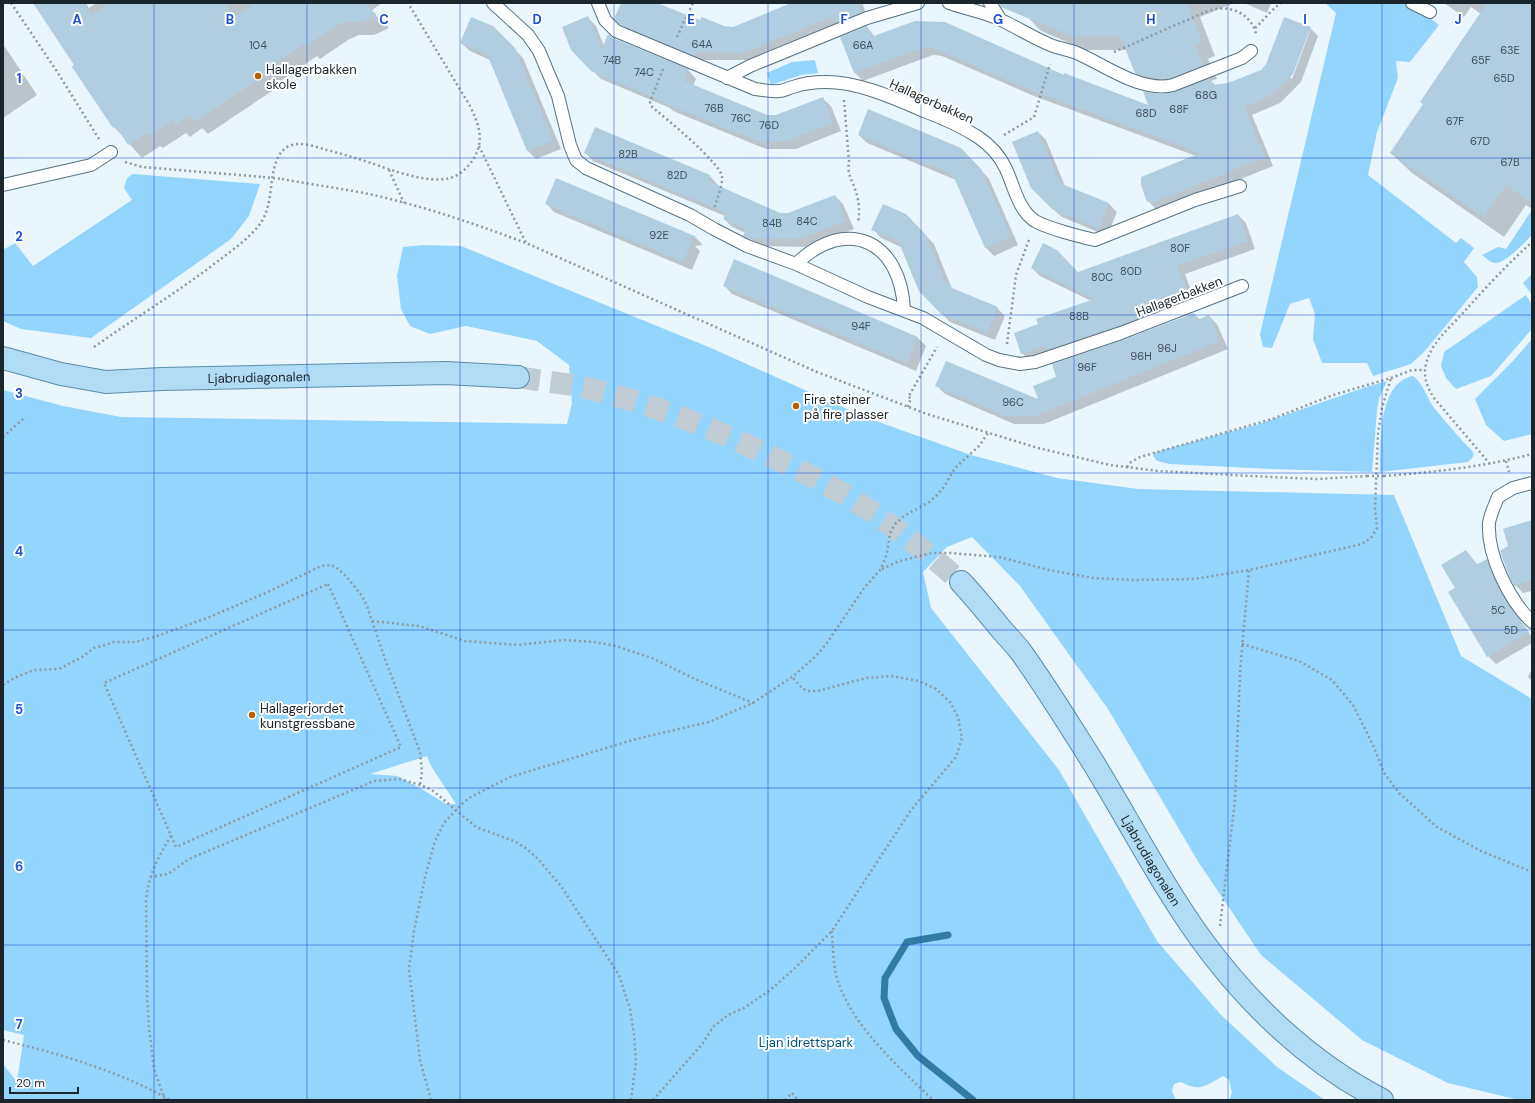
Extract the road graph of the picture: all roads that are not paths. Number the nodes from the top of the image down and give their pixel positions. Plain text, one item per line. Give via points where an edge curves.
1 (493, 3) edge
2 (598, 3) edge
3 (918, 3) edge
4 (949, 3) edge
5 (990, 3) edge
6 (1412, 3) edge
7 (1430, 12) dead end
8 (1000, 19) junction
9 (1251, 51) road end
10 (727, 78) junction
11 (111, 152) road end
12 (3, 185) edge
13 (1240, 186) dead end
14 (796, 264) junction
15 (1242, 286) dead end
16 (904, 310) junction
17 (3, 358) edge
18 (518, 377) tunnel mouth
19 (1532, 483) edge
20 (961, 582) tunnel mouth
21 (1532, 622) edge
22 (1382, 1100) edge

1 - 14 lane, Hallagerbakken via 528,35 539,51 558,96 576,160 586,168 670,206 748,246
2 - 10 lane, Hallagerbakken via 605,20 616,31
3 - 10 lane via 867,18
4 - 8 lane
5 - 8 lane
6 - 7 lane
8 - 9 lane via 1053,46 1097,61 1125,77 1150,86 1164,87 1242,58
10 - 13 lane, Hallagerbakken via 755,89 772,92 811,82 867,88 957,124 988,144 997,154 1021,205 1035,221 1095,240 1195,200
11 - 12 lane via 92,165
14 - 16 lane, Hallagerbakken via 868,297
14 - 16 lane via 808,253 834,240 855,239 872,245 884,253 892,264 903,293
15 - 16 lane, Hallagerbakken via 1121,333 1035,362 1020,364 986,355 923,318
17 - 18 main road, Ljabrudiagonalen via 61,374 106,382 446,373
19 - 21 lane via 1509,490 1498,497 1489,523 1491,546 1498,570 1512,596
20 - 22 main road, Ljabrudiagonalen via 1020,651 1087,753 1189,921 1233,979 1306,1051

